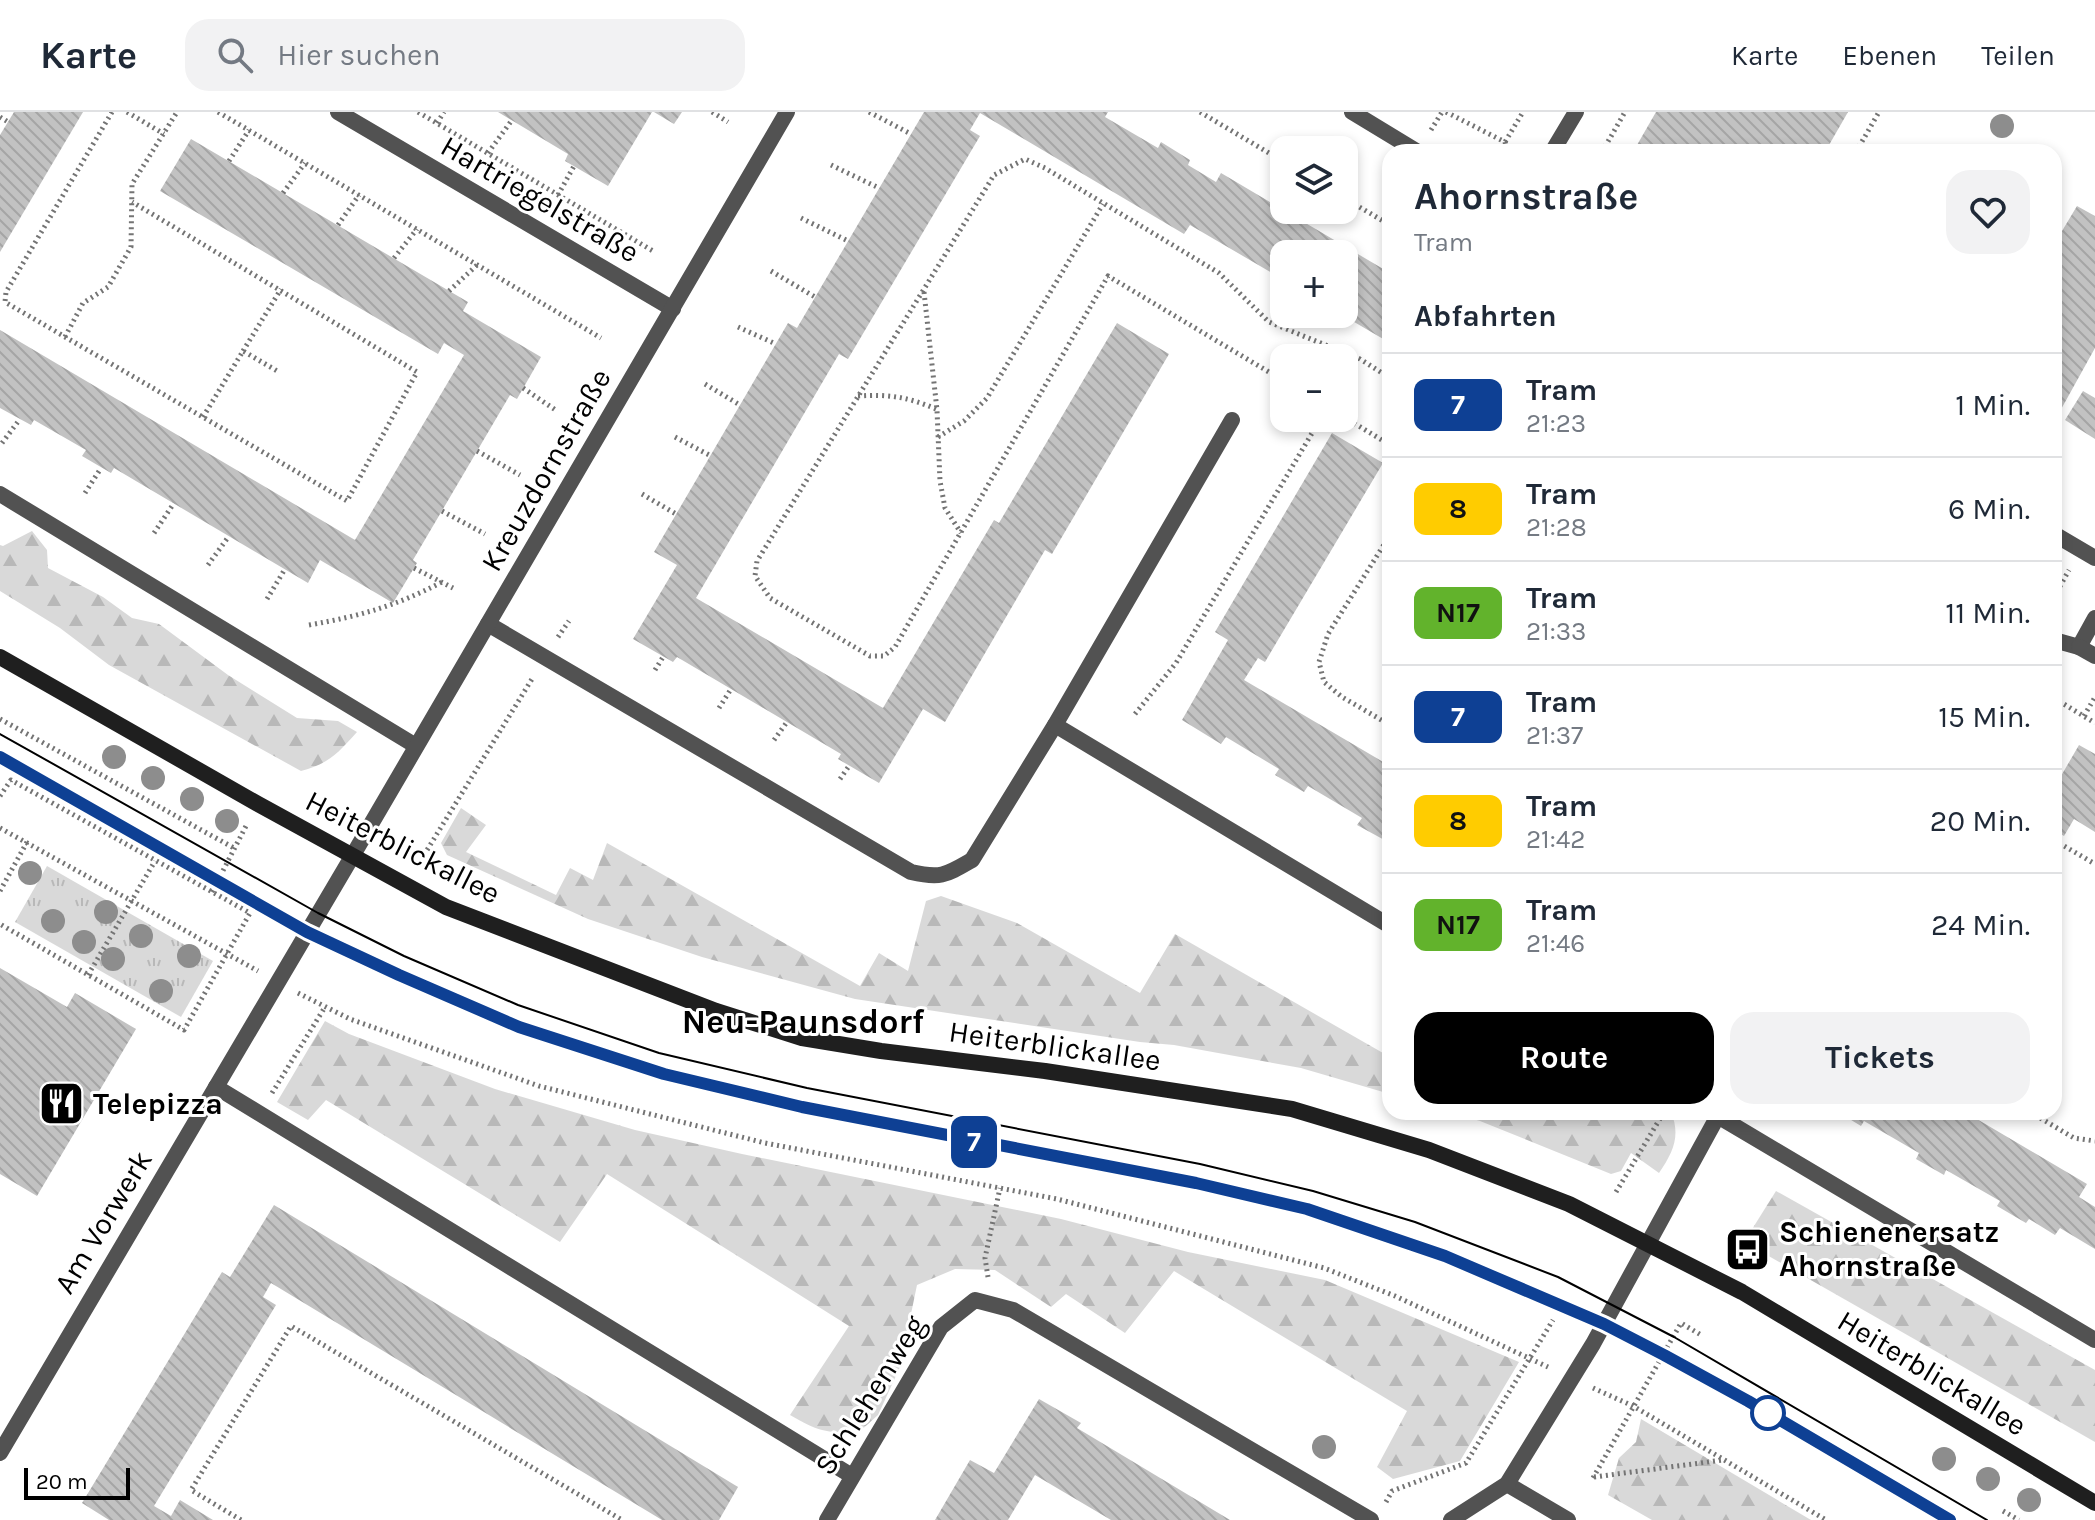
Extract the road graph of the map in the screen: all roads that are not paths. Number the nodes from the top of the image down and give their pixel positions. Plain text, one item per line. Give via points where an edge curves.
1 (338, 112) edge
2 (787, 112) edge
3 (1352, 112) edge
4 (1576, 112) edge
5 (1405, 144) edge
6 (1557, 144) edge
7 (673, 309) junction
8 (1232, 420) dead end
9 (0, 494) edge
10 (2062, 539) edge
11 (2095, 558) edge
12 (2095, 618) edge
13 (488, 624) junction
14 (2062, 642) edge
15 (2079, 647) junction
16 (2095, 656) edge
17 (0, 657) edge
18 (1055, 725) junction
19 (416, 746) junction
20 (353, 855) junction
21 (1382, 921) edge
22 (216, 1087) junction
23 (1712, 1120) edge
24 (1728, 1120) edge
25 (1648, 1244) junction
26 (2095, 1340) edge
27 (0, 1453) edge
28 (852, 1476) junction
29 (1507, 1484) junction
30 (2095, 1503) edge
31 (1376, 1515) edge
32 (827, 1520) edge
33 (1451, 1520) edge
34 (1568, 1520) edge

1 - 7 street, Hartriegelstraße
2 - 7 street, Kreuzdornstraße
3 - 5 street
4 - 6 street
7 - 13 street, Kreuzdornstraße
8 - 18 street
9 - 19 street
10 - 11 street
12 - 15 street
13 - 18 street via 911,872 932,877 972,860
13 - 19 street, Kreuzdornstraße
14 - 15 street
15 - 16 street
17 - 20 main road, Heiterblickallee
18 - 21 street
19 - 20 street, Kreuzdornstraße
20 - 22 street, Am Vorwerk
20 - 25 main road, Heiterblickallee via 446,907 716,1011 802,1038 1292,1109 1429,1150 1569,1204
22 - 27 street, Am Vorwerk
22 - 28 street
23 - 25 street
24 - 26 street
25 - 29 street
25 - 30 main road, Heiterblickallee via 1742,1292
28 - 31 street, Schlehenweg via 941,1327 975,1300 1013,1310
28 - 32 street, Schlehenweg
29 - 33 street
29 - 34 street

